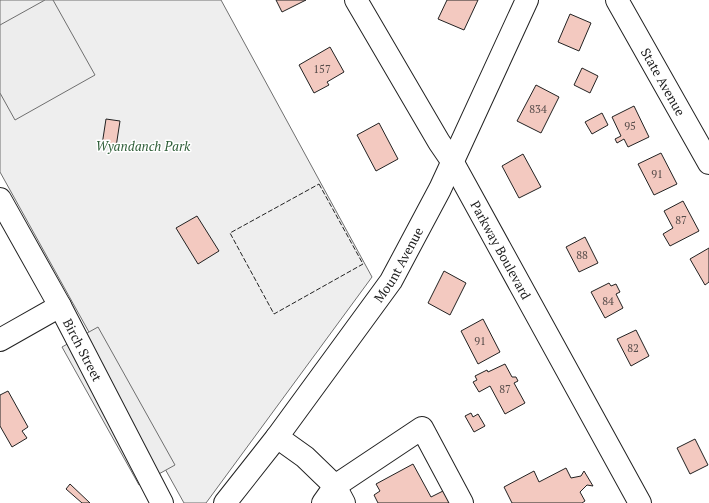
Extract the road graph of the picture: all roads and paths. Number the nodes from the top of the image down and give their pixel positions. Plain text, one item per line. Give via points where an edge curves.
1 (356, 0) edge
2 (527, 0) edge
3 (618, 0) edge
4 (452, 161) junction
5 (709, 163) edge
6 (0, 199) edge
7 (60, 306) junction
8 (0, 340) edge
9 (277, 437) junction
10 (334, 497) edge
11 (162, 503) edge
12 (225, 503) edge
13 (462, 503) edge
14 (640, 503) edge

1 - 4 street, Parkway Boulevard
2 - 4 street, Mount Avenue
3 - 5 street, State Avenue
4 - 9 street, Mount Avenue via 391,281
4 - 14 street, Parkway Boulevard
6 - 7 street, Birch Street
7 - 8 street
7 - 11 street, Birch Street
9 - 10 street via 305,457
9 - 12 street, Mount Avenue
10 - 13 street via 422,428

